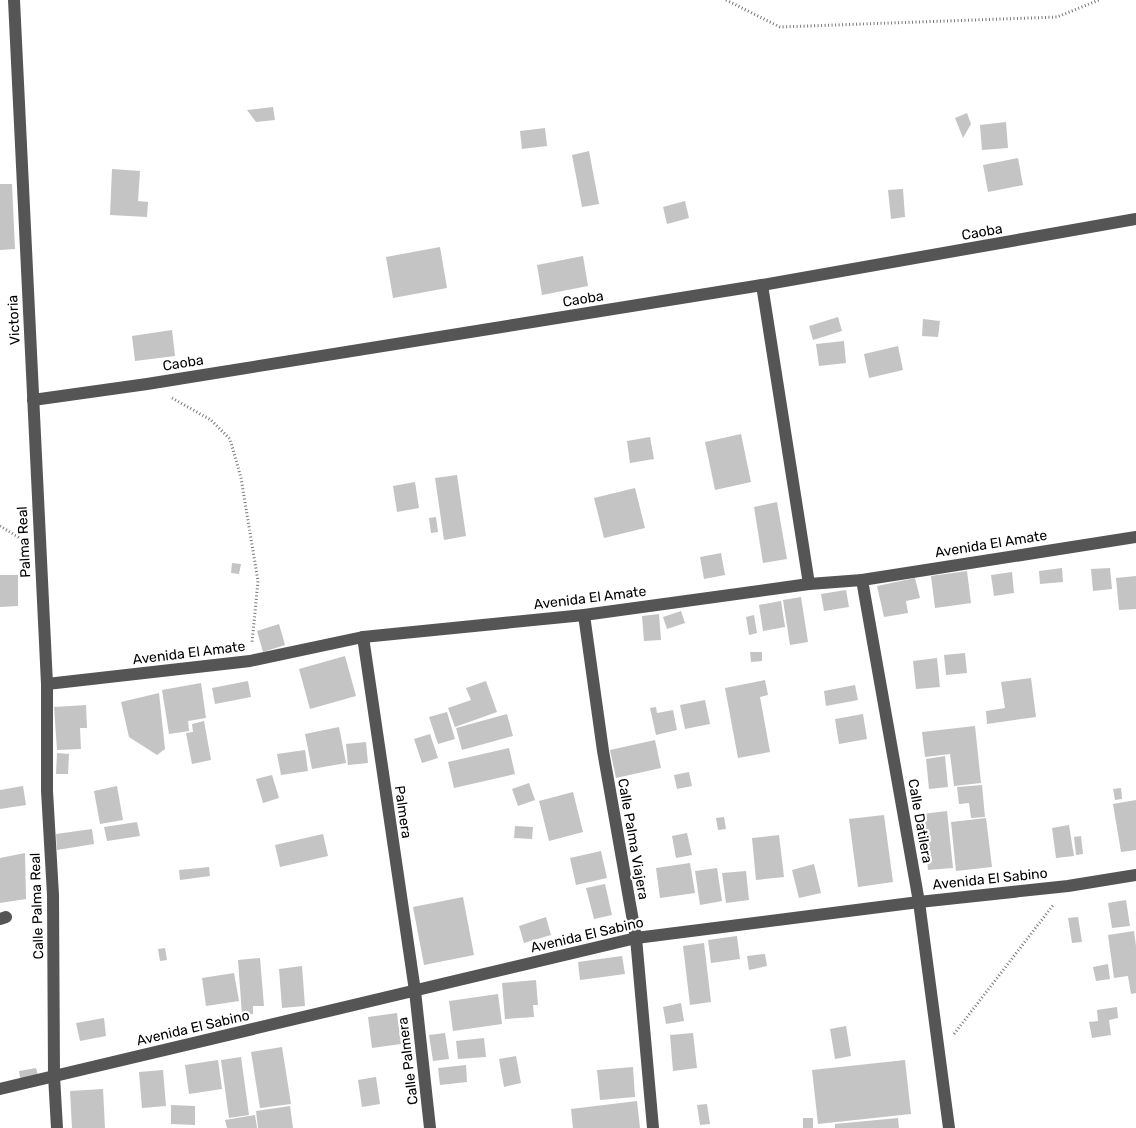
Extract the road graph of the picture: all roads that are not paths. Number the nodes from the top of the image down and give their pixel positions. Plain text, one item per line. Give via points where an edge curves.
1 (14, 0) edge
2 (1136, 219) edge
3 (762, 285) junction
4 (33, 400) junction
5 (1136, 537) edge
6 (862, 580) junction
7 (809, 584) junction
8 (584, 615) junction
9 (363, 638) junction
10 (47, 684) junction
11 (1136, 875) edge
12 (920, 902) junction
13 (636, 938) junction
14 (415, 991) junction
15 (54, 1076) junction
16 (0, 1089) edge
17 (57, 1128) edge
18 (430, 1128) edge
19 (653, 1128) edge
20 (949, 1128) edge

1 - 4 street, Victoria
2 - 3 street, Caoba
3 - 4 street, Caoba
3 - 7 street
4 - 10 street, Palma Real
5 - 6 street, Avenida El Amate
6 - 7 street, Avenida El Amate
6 - 12 street, Calle Datilera
7 - 8 street, Avenida El Amate
8 - 9 street, Avenida El Amate
8 - 13 street, Calle Palma Viajera via 603,751
9 - 10 street, Avenida El Amate via 250,661
9 - 14 street, Palmera
10 - 15 street, Calle Palma Real
11 - 12 street, Avenida El Sabino
12 - 13 street, Avenida El Sabino
12 - 20 street, Calle Datilera
13 - 14 street, Avenida El Sabino
13 - 19 street, Calle Palma Viajera
14 - 15 street, Avenida El Sabino
14 - 18 street, Calle Palmera
15 - 16 street, Avenida El Sabino
15 - 17 street, Calle Palma Real

